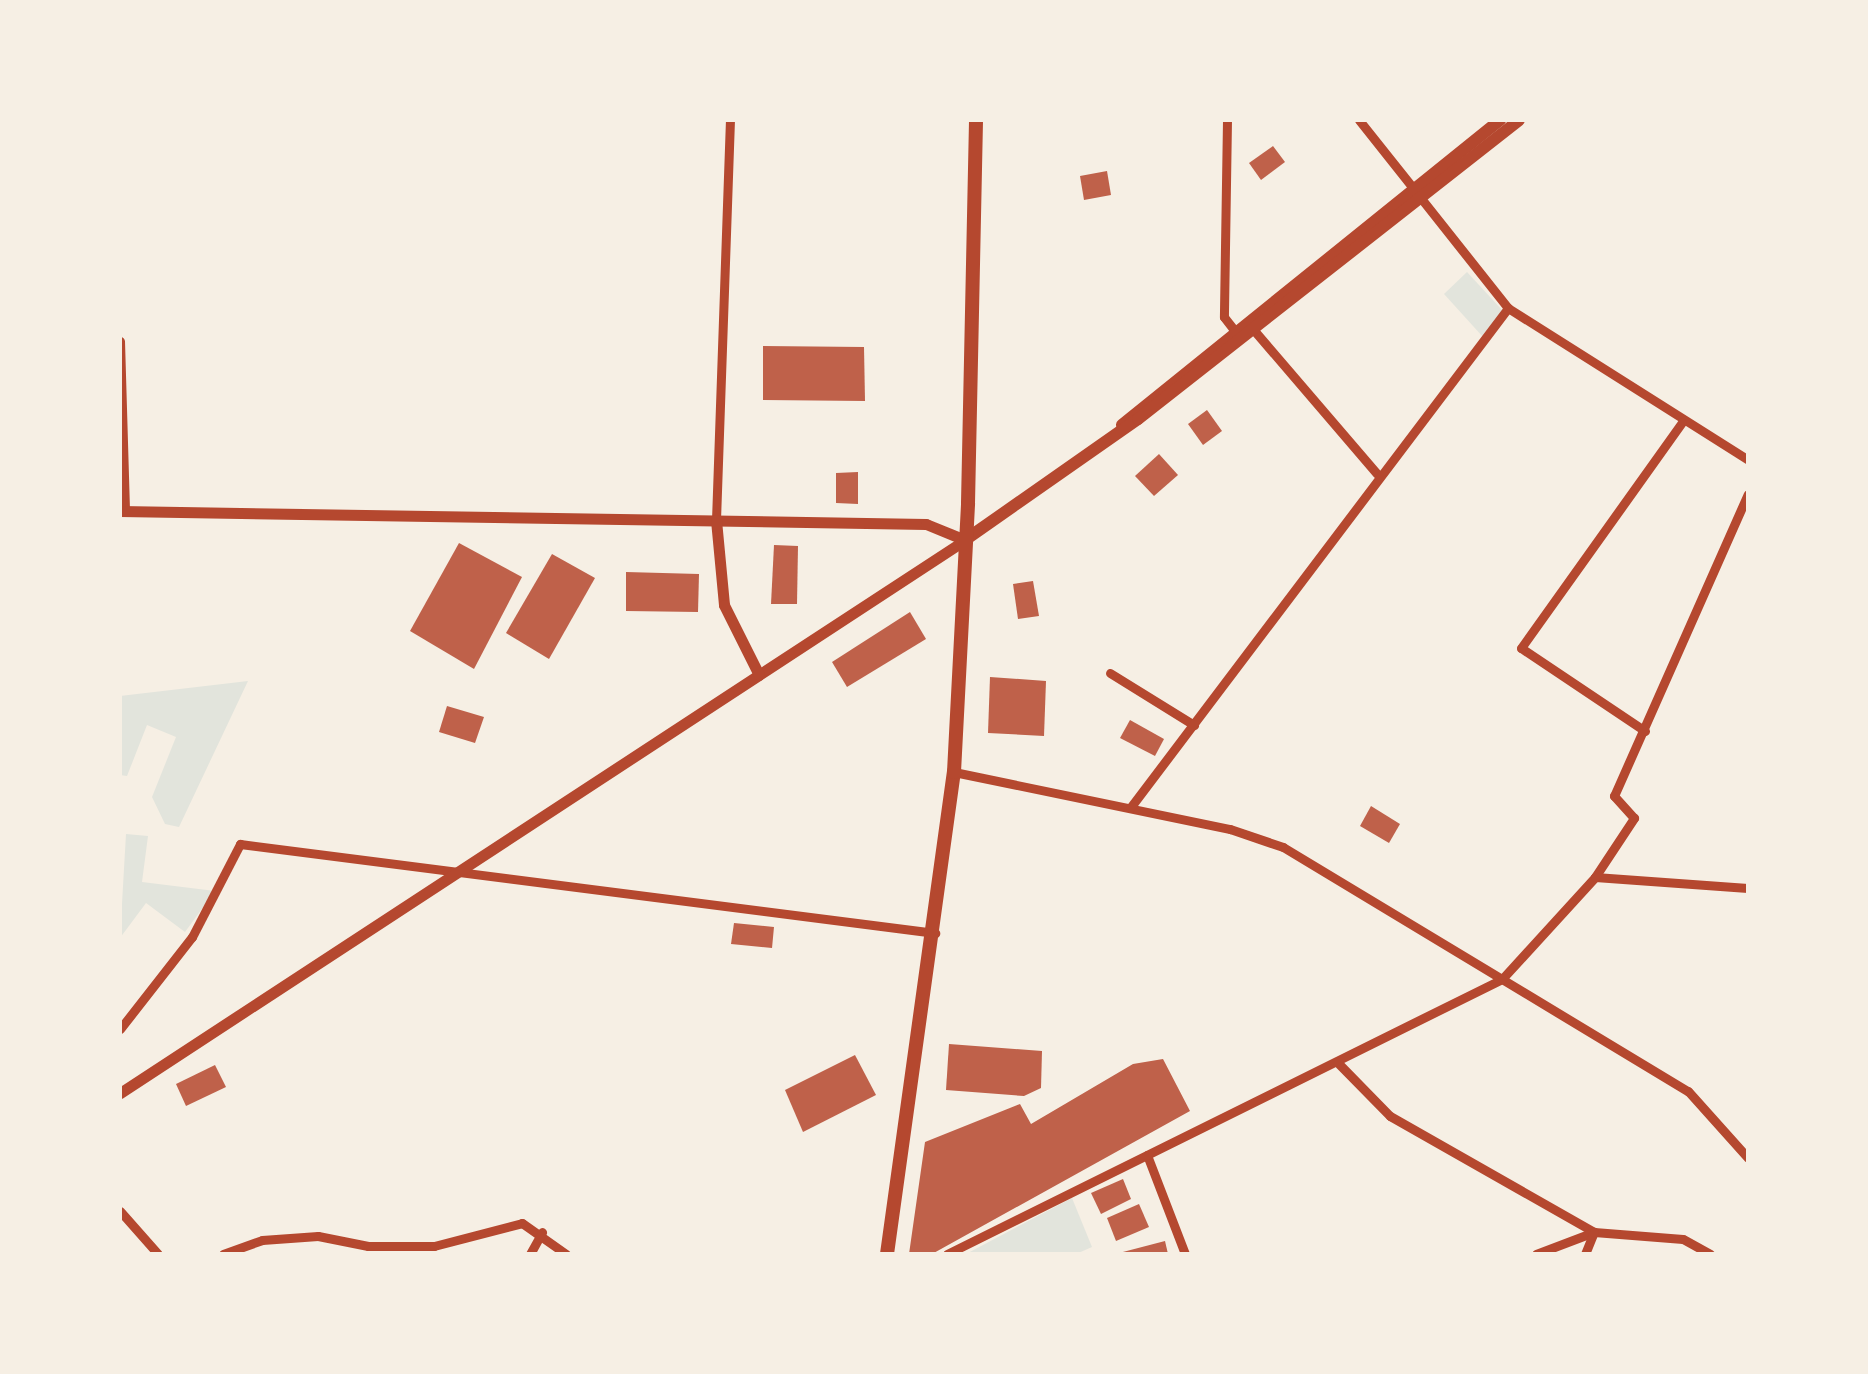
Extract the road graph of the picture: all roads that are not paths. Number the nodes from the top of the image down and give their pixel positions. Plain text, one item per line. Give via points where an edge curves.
1 (730, 120) edge
2 (976, 120) edge
3 (1226, 120) edge
4 (1359, 120) edge
5 (1500, 120) edge
6 (1518, 120) edge
7 (1416, 192) junction
8 (1508, 308) junction
9 (1252, 328) junction
10 (1234, 330) junction
11 (120, 342) edge
12 (1682, 422) junction
13 (1121, 427) junction
14 (1748, 460) edge
15 (1377, 474) junction
16 (1748, 494) edge
17 (123, 511) edge
18 (716, 520) junction
19 (964, 540) junction
20 (1110, 672) dead end
21 (759, 675) junction
22 (1194, 725) junction
23 (1645, 731) junction
24 (954, 772) junction
25 (1130, 808) junction
26 (452, 874) junction
27 (1594, 877) junction
28 (1748, 888) edge
29 (936, 933) junction
30 (1502, 979) junction
31 (120, 1029) edge
32 (1339, 1064) junction
33 (120, 1093) edge
34 (1147, 1154) junction
35 (1748, 1158) edge
36 (120, 1210) edge
37 (542, 1232) junction
38 (1594, 1232) junction
39 (158, 1254) edge
40 (223, 1254) edge
41 (530, 1254) edge
42 (566, 1254) edge
43 (887, 1254) edge
44 (947, 1254) edge
45 (1185, 1254) edge
46 (1536, 1254) edge
47 (1586, 1254) edge
48 (1710, 1254) edge

1 - 18 street
2 - 19 main road
3 - 10 street via 1224,317
4 - 7 street
5 - 7 main road
6 - 7 main road
7 - 8 street
7 - 9 main road
7 - 10 main road
8 - 12 street
8 - 15 street
9 - 13 main road
9 - 15 street
10 - 13 main road
11 - 17 street
12 - 14 street
12 - 23 street via 1521,648
13 - 19 main road
15 - 22 street
16 - 23 street
17 - 18 street
18 - 19 street via 926,524
18 - 21 street via 724,605
19 - 21 street
19 - 24 main road
20 - 22 street
21 - 26 street
22 - 25 street
23 - 27 street via 1614,796 1634,818
24 - 25 street
24 - 29 main road
25 - 30 street via 1284,848
26 - 29 street
26 - 31 street via 240,844 192,937
26 - 33 street
27 - 28 street
27 - 30 street
29 - 43 main road
30 - 32 street
30 - 35 street via 1688,1090
32 - 34 street
32 - 38 street via 1390,1116
34 - 44 street
34 - 45 street
36 - 39 street
37 - 40 street via 522,1223 434,1246 368,1246 318,1236 262,1240
37 - 41 street
37 - 42 street
38 - 46 street
38 - 47 street
38 - 48 street via 1682,1238

